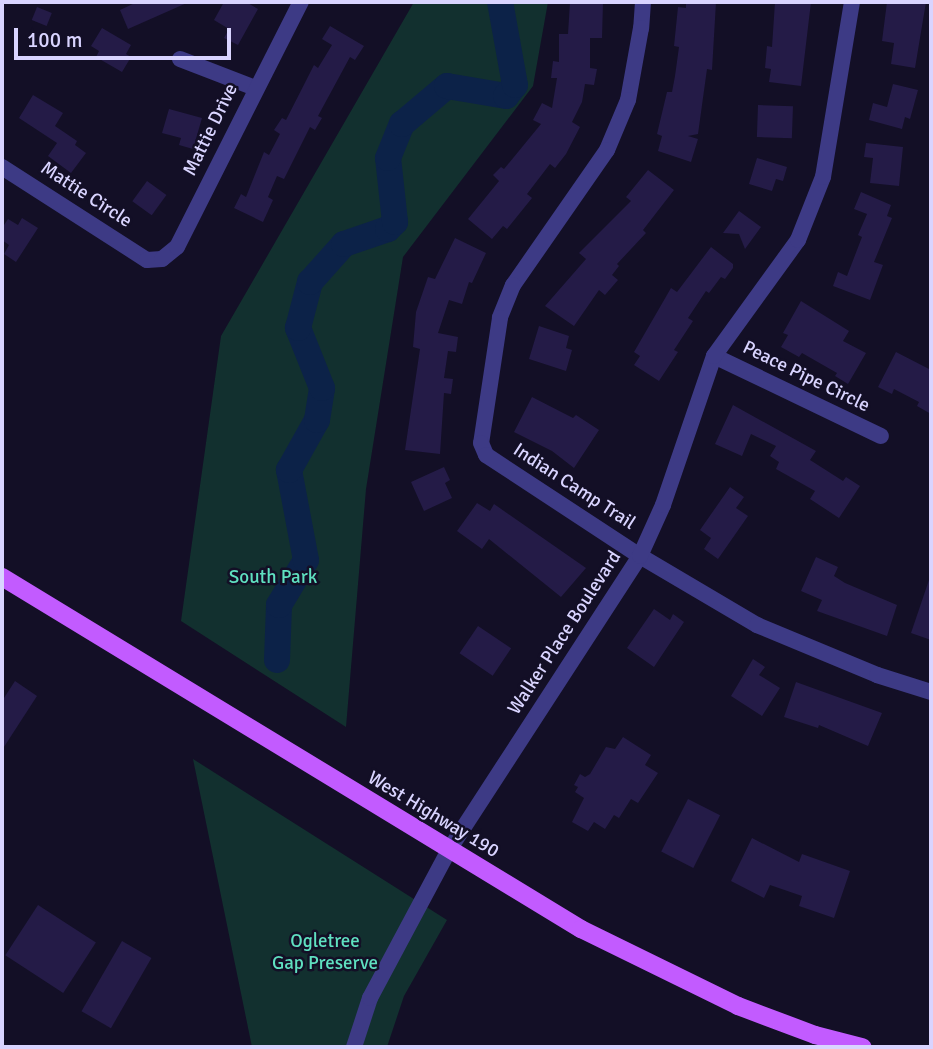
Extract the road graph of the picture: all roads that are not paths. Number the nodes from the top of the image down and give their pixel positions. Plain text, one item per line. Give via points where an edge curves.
1 (301, 2) edge
2 (643, 2) edge
3 (852, 2) edge
4 (180, 60) dead end
5 (255, 88) junction
6 (2, 167) edge
7 (147, 260) joint
8 (713, 356) junction
9 (881, 436) dead end
10 (640, 556) junction
11 (2, 577) edge
12 (931, 692) edge
13 (449, 850) junction
14 (815, 1041) edge
15 (354, 1047) edge
16 (862, 1047) edge

1 - 5 street, Mattie Drive
2 - 10 street, Indian Camp Trail via 628,100 607,150 513,285 500,318 481,443 486,455
3 - 8 street, Walker Place Boulevard via 823,177 803,228
4 - 5 street
5 - 7 street, Mattie Drive via 177,247 162,259
6 - 7 street, Mattie Circle
8 - 9 street, Peace Pipe Circle
8 - 10 street, Walker Place Boulevard via 663,505
10 - 12 street, Indian Camp Trail via 757,625
10 - 13 street, Walker Place Boulevard
11 - 13 main road, West Highway 190
13 - 14 main road, West Highway 190 via 580,929
13 - 15 street, Walker Place Boulevard via 370,998
14 - 16 main road, West Highway 190

